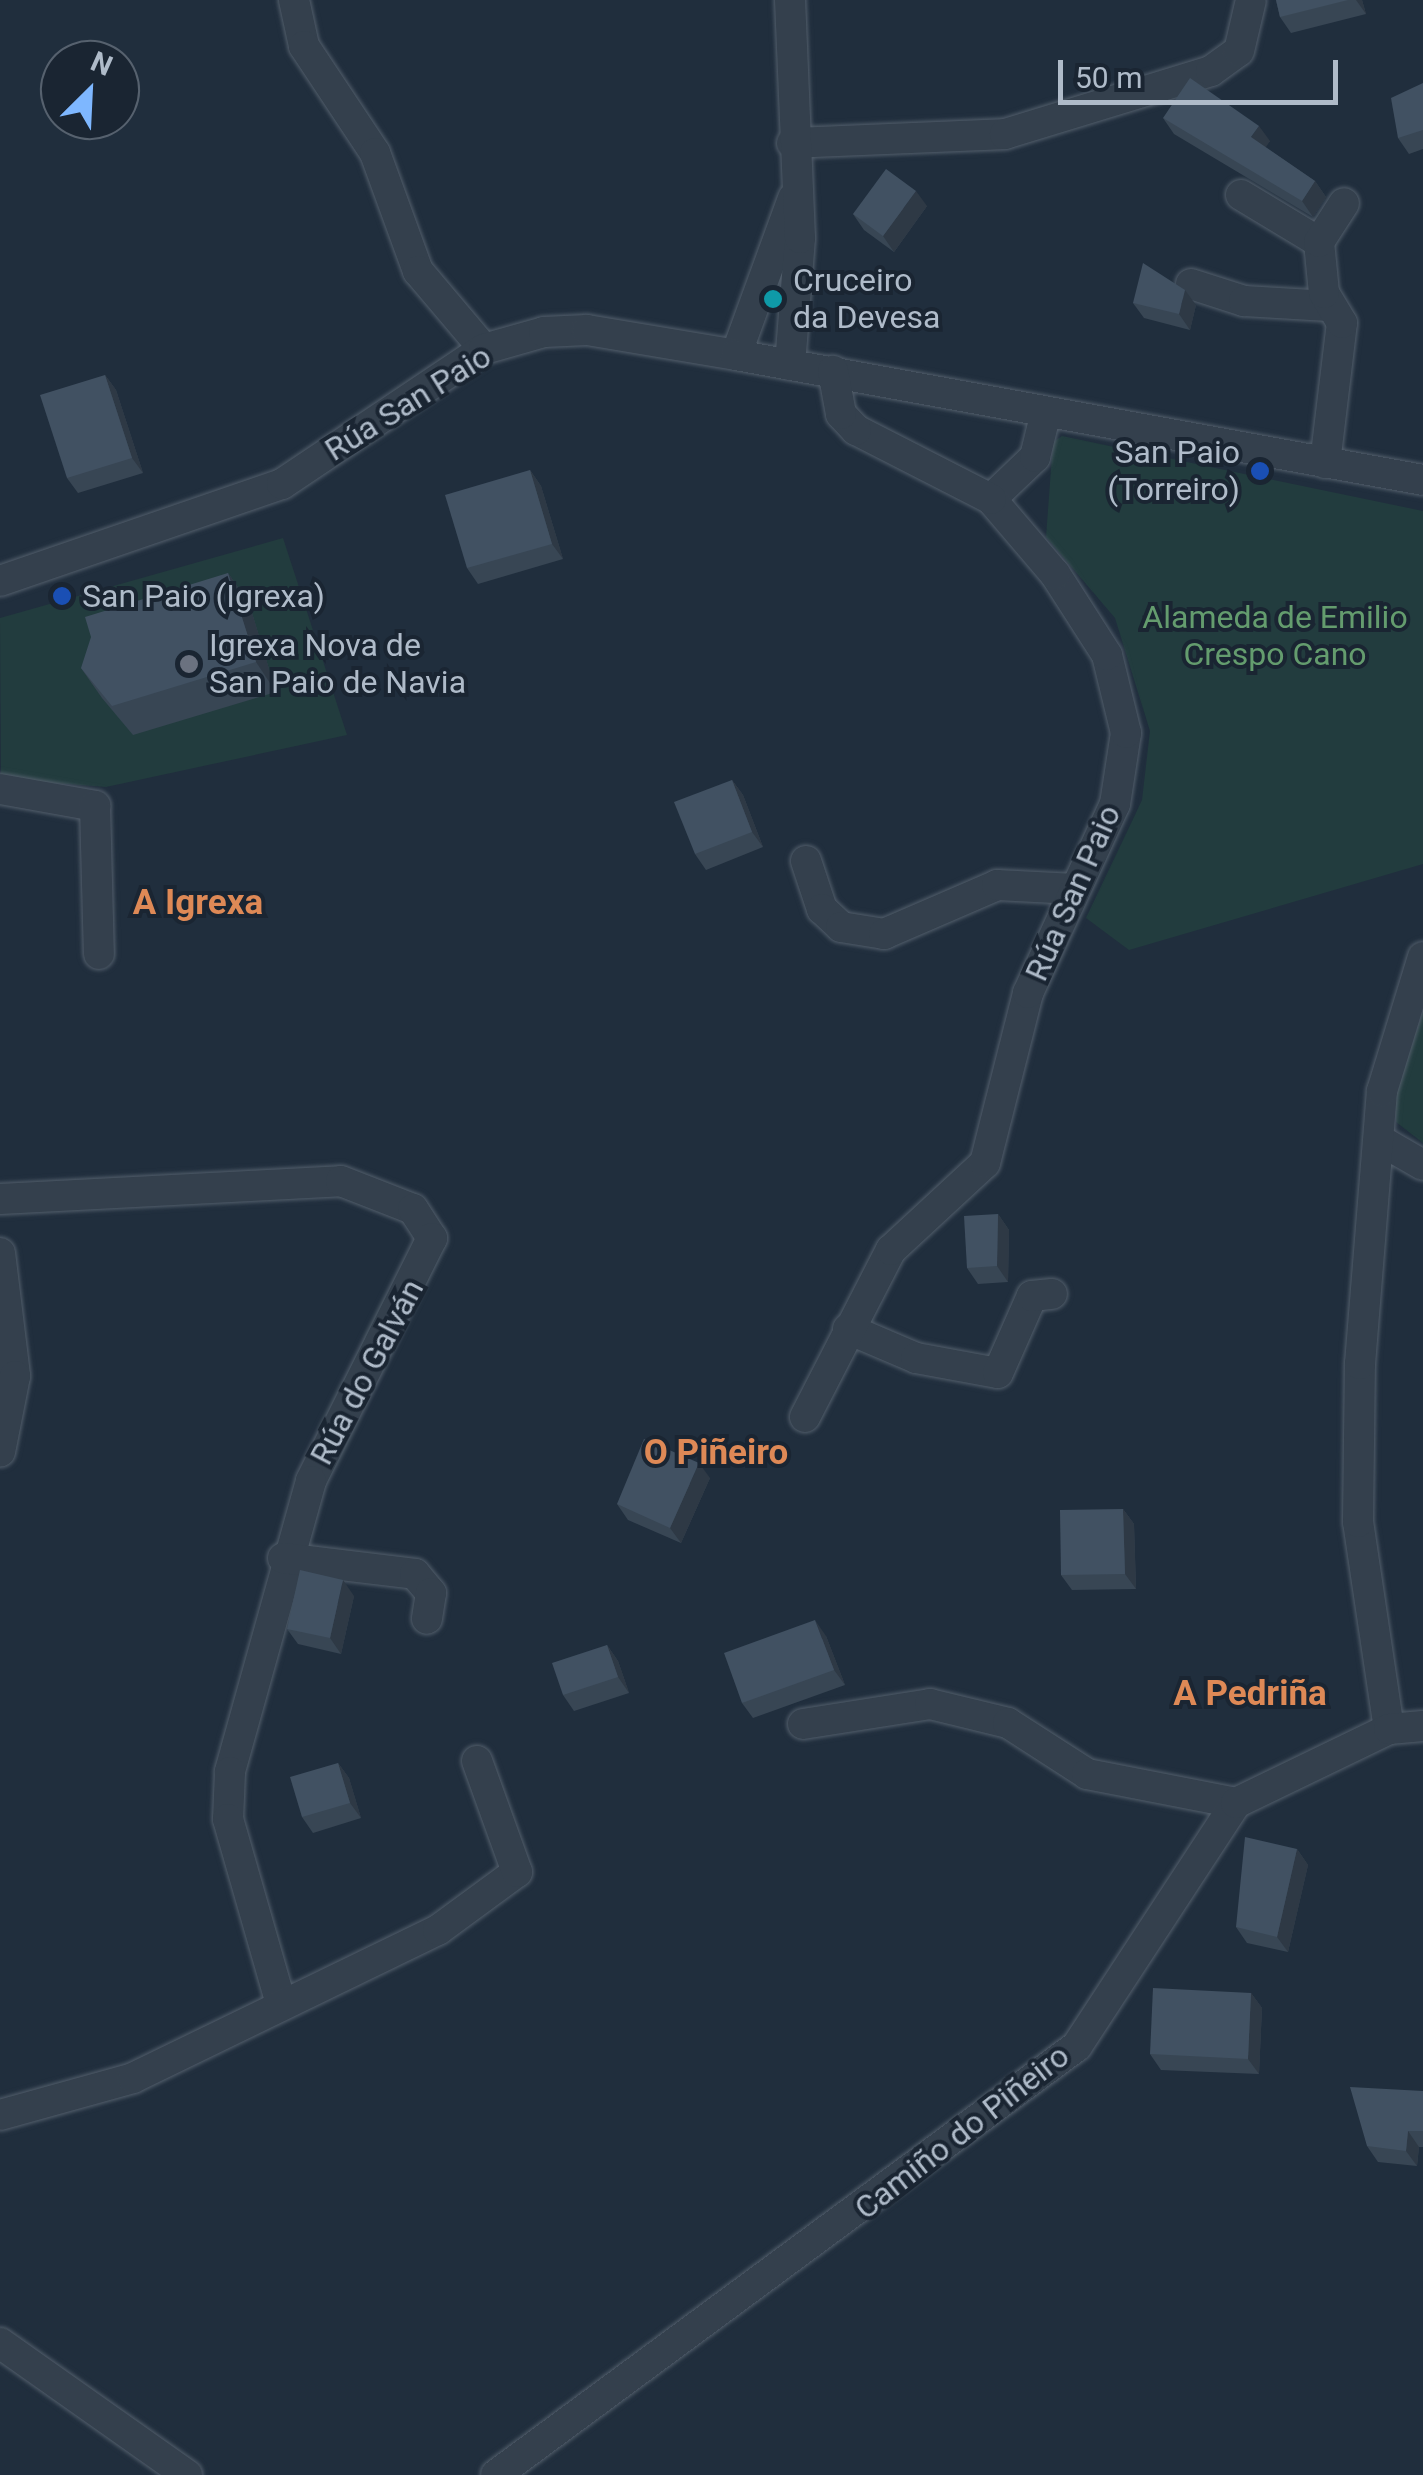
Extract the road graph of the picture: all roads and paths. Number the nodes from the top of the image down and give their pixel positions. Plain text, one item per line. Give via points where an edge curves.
1 (294, 0) edge
2 (790, 0) edge
3 (1251, 0) edge
4 (792, 143) junction
5 (1241, 195) dead end
6 (793, 198) junction
7 (1344, 203) dead end
8 (1319, 242) junction
9 (1191, 284) dead end
10 (1329, 306) junction
11 (484, 349) junction
12 (736, 355) junction
13 (790, 365) junction
14 (833, 371) junction
15 (1046, 412) junction
16 (1325, 463) junction
17 (1423, 480) edge
18 (991, 499) junction
19 (0, 582) edge
20 (0, 789) edge
21 (806, 862) dead end
22 (1075, 889) junction
23 (99, 954) dead end
24 (1423, 957) edge
25 (1383, 1142) junction
26 (1423, 1164) edge
27 (0, 1200) edge
28 (0, 1253) edge
29 (1052, 1294) dead end
30 (848, 1329) junction
31 (804, 1417) dead end
32 (0, 1452) edge
33 (283, 1558) junction
34 (428, 1619) dead end
35 (802, 1724) dead end
36 (1423, 1726) edge
37 (1388, 1728) junction
38 (477, 1761) dead end
39 (1236, 1803) junction
40 (281, 2004) junction
41 (0, 2114) edge
42 (0, 2343) edge
43 (187, 2475) edge
44 (496, 2475) edge

1 - 11 street via 304,46 375,152 418,270
2 - 4 street
3 - 4 street via 1239,50 1211,71 1005,134
4 - 6 street
5 - 8 street
6 - 12 street
6 - 13 street via 799,270
7 - 8 street
8 - 10 street
9 - 10 street via 1244,301
10 - 16 street via 1342,323
11 - 12 street, Rúa San Paio via 587,330
11 - 19 street, Rúa San Paio via 282,484
12 - 13 street, Rúa San Paio
13 - 14 street, Rúa San Paio
14 - 15 street, Rúa San Paio
14 - 18 street, Rúa San Paio via 842,414 856,430
15 - 16 street, Rúa San Paio
15 - 18 street via 1035,457
16 - 17 street, Rúa San Paio
18 - 22 street, Rúa San Paio via 1090,622 1120,692 1125,766
20 - 23 street via 95,806
21 - 22 street via 832,918 884,934 998,885
22 - 30 street, Rúa San Paio via 1028,993 985,1163 891,1250
24 - 25 street via 1382,1091
25 - 26 street
25 - 37 street via 1370,1191 1358,1522
27 - 33 street, Rúa do Galván via 312,1179 381,1193 424,1222 431,1250 345,1402
28 - 32 street via 15,1376
29 - 30 street via 1032,1296 998,1373 916,1358
30 - 31 street, Rúa San Paio
33 - 34 street via 416,1574 431,1592
33 - 40 street, Rúa do Galván via 227,1795
35 - 39 street via 930,1704 1008,1724 1087,1774
36 - 37 street
37 - 39 street
38 - 40 street via 517,1872 438,1930
39 - 44 street, Camiño do Piñeiro via 1077,2046
40 - 41 street via 133,2078
42 - 43 street

